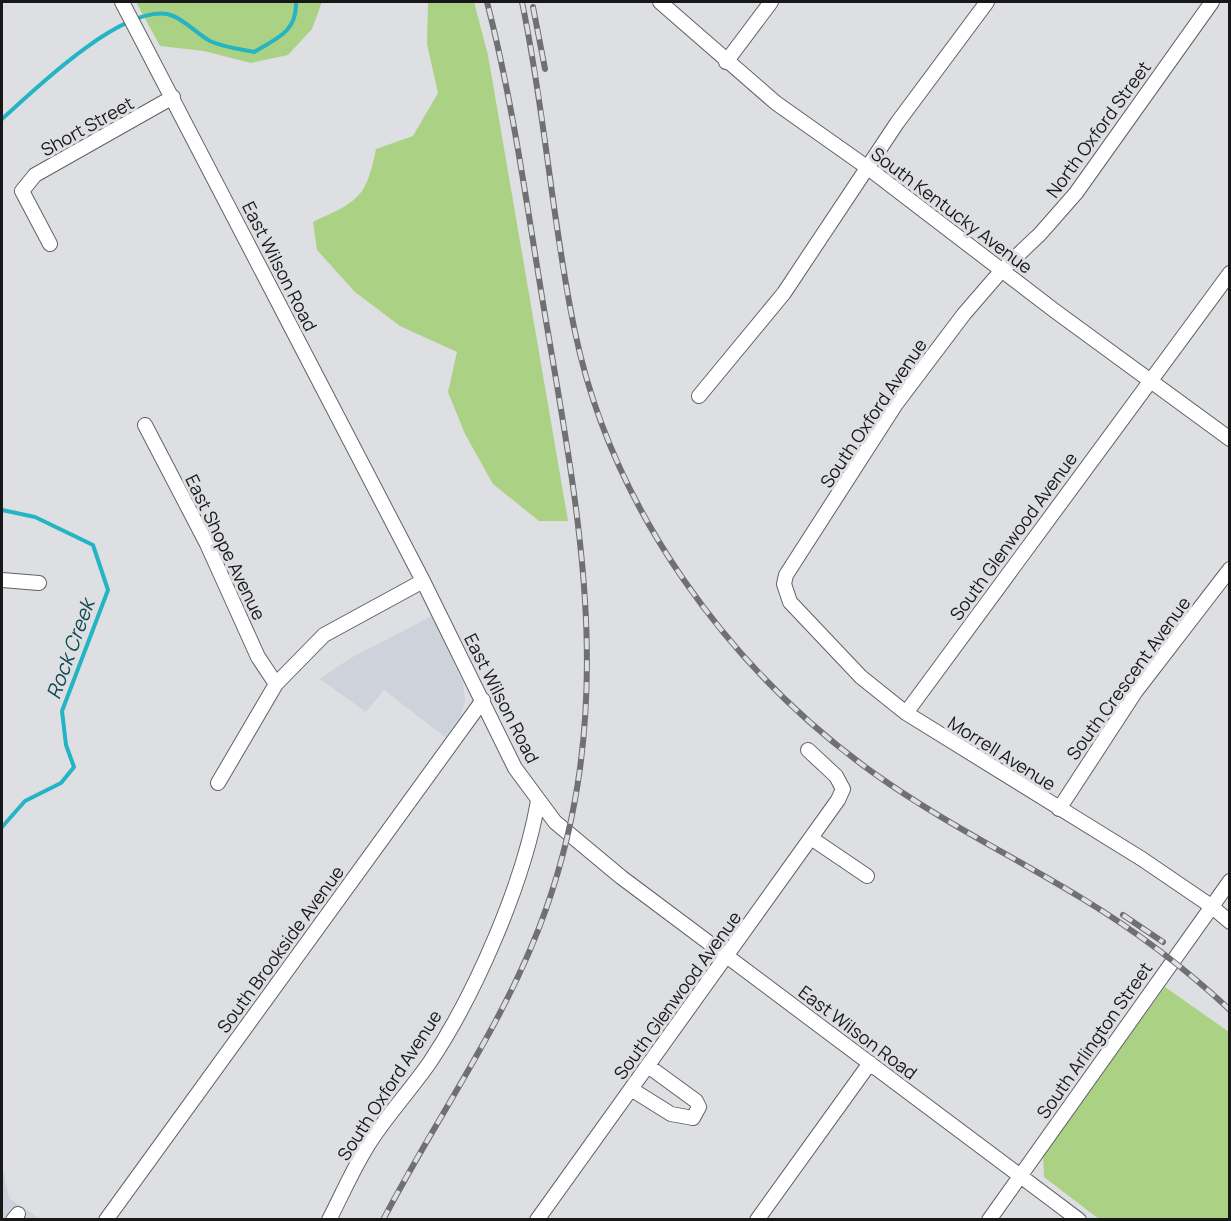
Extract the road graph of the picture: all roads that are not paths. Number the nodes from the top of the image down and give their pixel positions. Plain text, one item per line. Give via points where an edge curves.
1 (122, 2) edge
2 (660, 2) edge
3 (771, 2) edge
4 (987, 2) edge
5 (1212, 2) edge
6 (726, 62) junction
7 (173, 98) junction
8 (868, 168) junction
9 (50, 244) dead end
10 (1002, 270) junction
11 (1230, 273) edge
12 (1149, 379) junction
13 (699, 396) dead end
14 (145, 425) dead end
15 (1230, 439) edge
16 (1230, 569) edge
17 (2, 580) edge
18 (423, 581) junction
19 (39, 584) dead end
20 (784, 584) joint
21 (276, 684) junction
22 (483, 700) junction
23 (906, 713) junction
24 (808, 750) dead end
25 (218, 783) dead end
26 (538, 801) junction
27 (1059, 809) junction
28 (811, 838) junction
29 (867, 876) dead end
30 (1230, 882) edge
31 (1211, 906) junction
32 (1230, 922) edge
33 (727, 957) junction
34 (870, 1063) junction
35 (648, 1065) junction
36 (631, 1089) junction
37 (1020, 1176) junction
38 (106, 1220) edge
39 (329, 1220) edge
40 (537, 1220) edge
41 (757, 1220) edge
42 (989, 1220) edge
43 (1079, 1220) edge

1 - 7 street, East Wilson Road
2 - 6 street, South Kentucky Avenue
3 - 6 street
4 - 8 street
5 - 10 street, North Oxford Street via 1076,193
6 - 8 street, South Kentucky Avenue
7 - 9 street, Short Street via 35,175 22,191
7 - 18 street, East Wilson Road
8 - 10 street, South Kentucky Avenue
8 - 13 street via 784,293
10 - 12 street, South Kentucky Avenue
10 - 20 street, South Oxford Avenue via 896,404 786,575
11 - 12 street, South Glenwood Avenue
12 - 15 street, South Kentucky Avenue
12 - 23 street, South Glenwood Avenue
14 - 21 street, East Shope Avenue via 207,544 258,657
16 - 27 street, South Crescent Avenue via 1136,691
17 - 19 street
18 - 21 street via 324,635
18 - 22 street, East Wilson Road
20 - 23 street, Morrell Avenue via 790,602 811,626 861,677
21 - 25 street
22 - 26 street, East Wilson Road via 515,768
22 - 38 street, South Brookside Avenue
23 - 27 street, Morrell Avenue
24 - 28 street, South Glenwood Avenue via 836,776 843,789
26 - 33 street, East Wilson Road via 575,841
26 - 39 street, South Oxford Avenue via 520,876 471,990 430,1061 371,1140
27 - 31 street, Morrell Avenue
28 - 29 street
28 - 33 street, South Glenwood Avenue
30 - 31 street, South Arlington Street
31 - 32 street, Morrell Avenue
31 - 37 street, South Arlington Street
33 - 34 street, East Wilson Road
33 - 35 street, South Glenwood Avenue
34 - 37 street, East Wilson Road
34 - 41 street
35 - 36 street, South Glenwood Avenue
35 - 36 street via 696,1101 699,1107 693,1118 671,1114
36 - 40 street, South Glenwood Avenue
37 - 42 street, South Arlington Street
37 - 43 street, East Wilson Road

